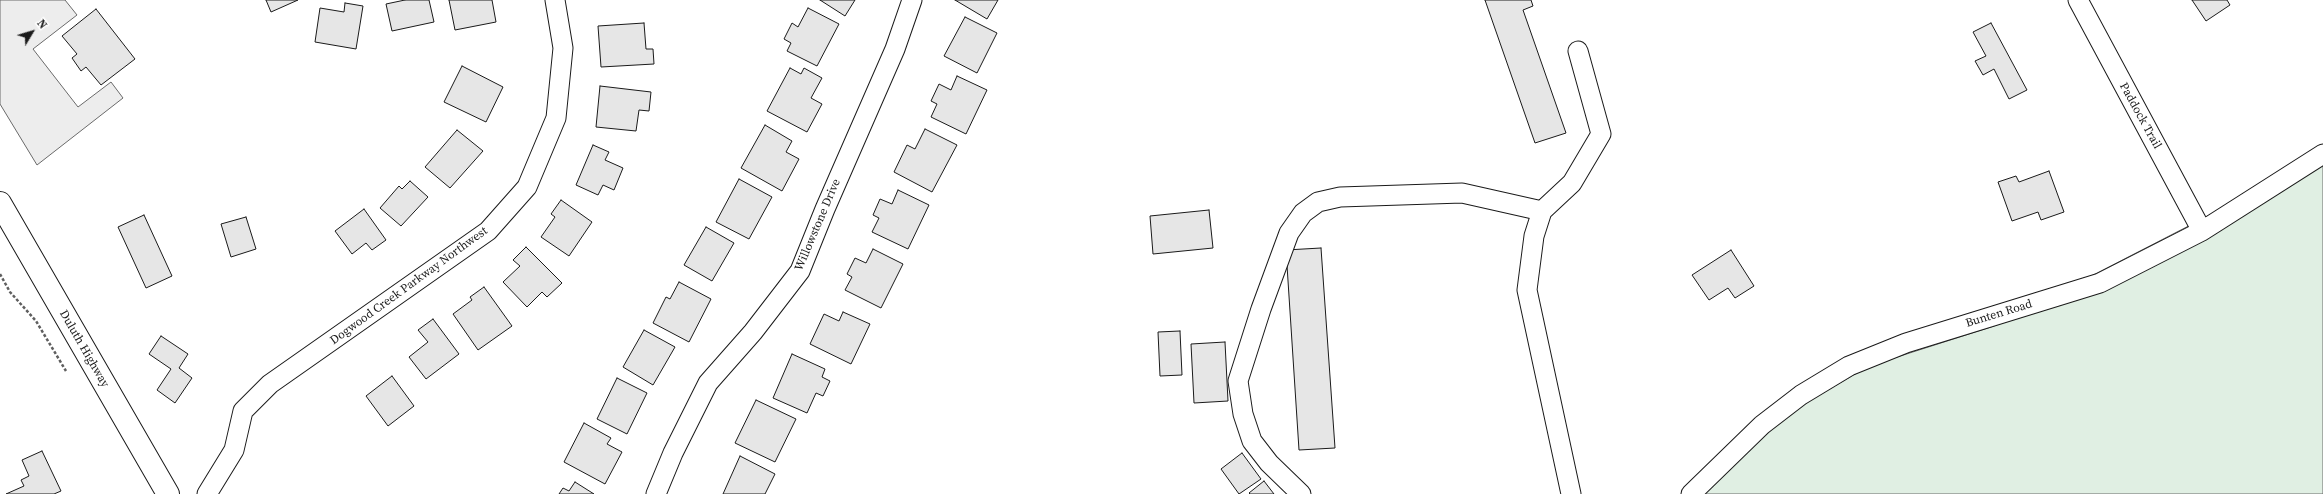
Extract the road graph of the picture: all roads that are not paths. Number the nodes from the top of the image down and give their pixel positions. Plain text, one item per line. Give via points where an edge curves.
1 (555, 0) edge
2 (912, 0) edge
3 (2078, 0) edge
4 (1578, 50) dead end
5 (2323, 154) edge
6 (0, 203) edge
7 (1542, 211) junction
8 (2202, 231) junction
9 (168, 494) edge
10 (207, 494) edge
11 (656, 494) edge
12 (1301, 494) edge
13 (1571, 494) edge
14 (1691, 494) edge

1 - 10 street, Dogwood Creek Parkway Northwest via 563,48 556,118 527,187 488,231 270,384 244,411 234,450
2 - 11 street, Willowstone Drive via 895,49 824,209 800,271 753,332 708,383
3 - 8 street, Paddock Trail
4 - 7 street via 1601,134 1572,183
5 - 8 street, Bunten Road
6 - 9 main road, Duluth Highway
7 - 12 street via 1462,193 1340,198 1318,202 1303,213 1289,233 1238,381 1243,414 1252,441 1269,463
7 - 13 street via 1534,236 1527,290
8 - 14 street, Bunten Road via 2100,283 1906,343 1849,366 1801,395 1762,425

